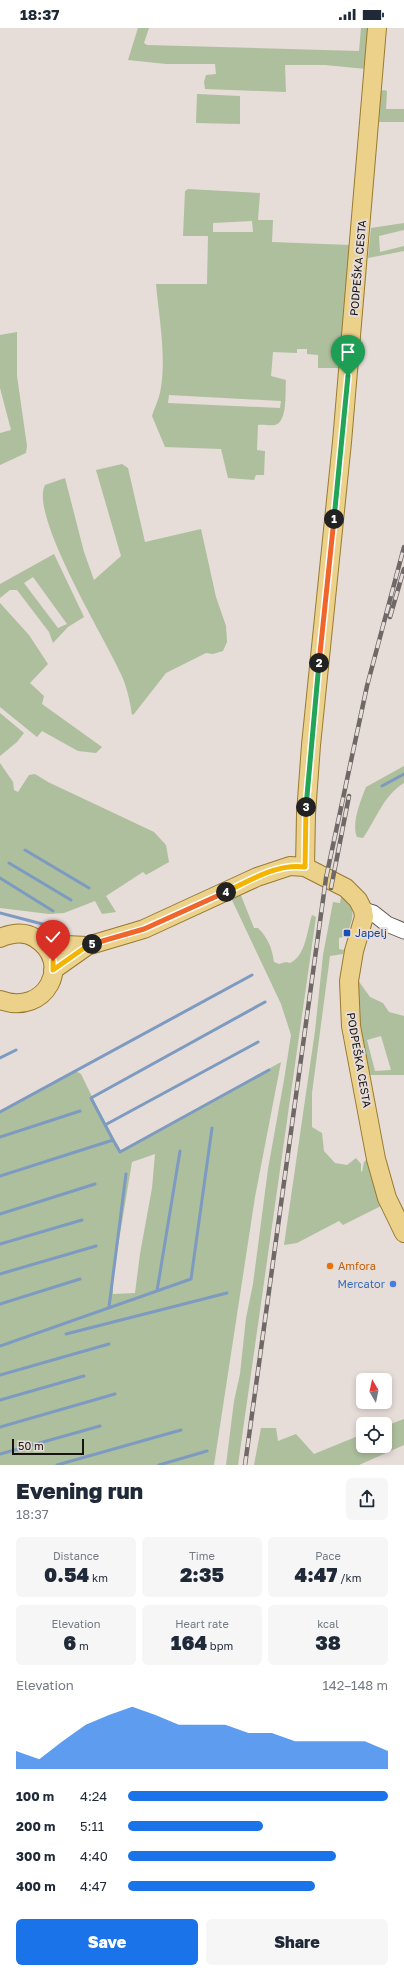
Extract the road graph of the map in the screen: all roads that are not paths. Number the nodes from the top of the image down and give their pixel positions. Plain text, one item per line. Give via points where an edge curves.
1 (377, 28) edge
2 (305, 867) junction
3 (363, 917) junction
4 (404, 931) edge
5 (3, 934) edge
6 (45, 944) junction
7 (87, 946) junction
8 (53, 970) junction
9 (3, 1003) edge
10 (404, 1233) edge

1 - 2 main road, PODPEŠKA CESTA via 342,442 311,752
2 - 3 main road via 346,888 358,900
2 - 7 main road via 278,868 144,929
3 - 4 street
3 - 10 main road, PODPEŠKA CESTA via 349,981 351,1026 376,1159 387,1198
5 - 6 main road via 20,933
6 - 7 main road
6 - 8 main road via 50,952
7 - 8 main road
8 - 9 main road via 50,984 44,993 34,1000 23,1004

